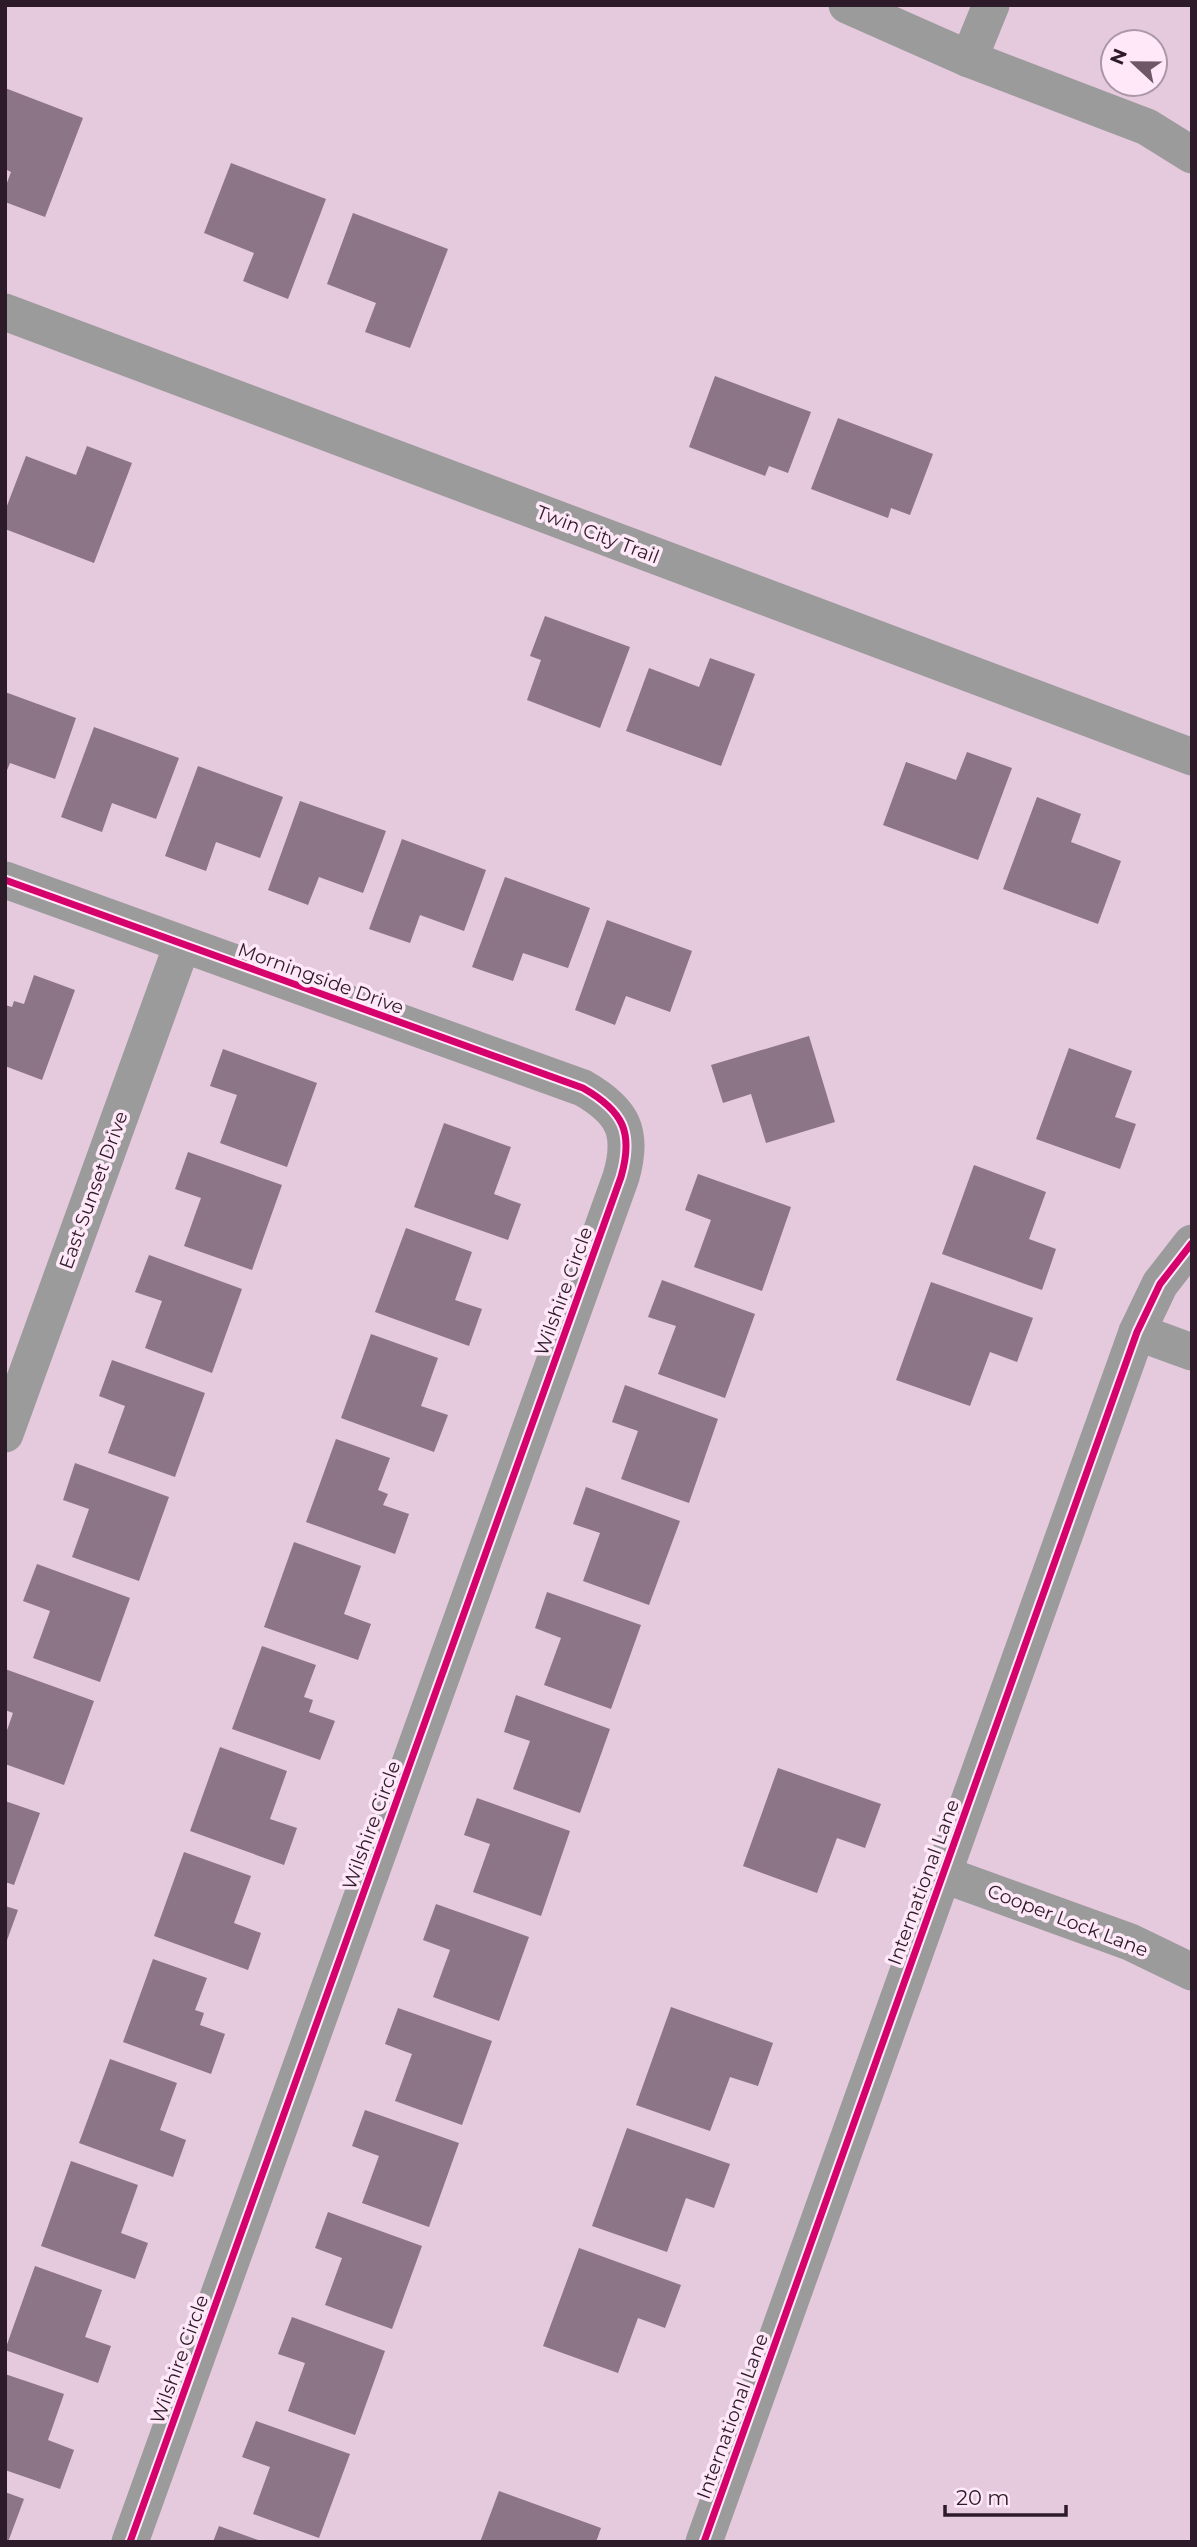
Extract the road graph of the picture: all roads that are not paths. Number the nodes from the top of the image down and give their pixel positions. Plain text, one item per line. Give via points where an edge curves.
1 (847, 5) edge
2 (991, 5) edge
3 (969, 59) junction
4 (1192, 155) edge
5 (5, 312) edge
6 (1192, 757) edge
7 (5, 880) edge
8 (182, 945) junction
9 (618, 1119) joint
10 (1192, 1243) edge
11 (1137, 1332) junction
12 (1192, 1352) edge
13 (5, 1434) edge
14 (942, 1874) junction
15 (1192, 1972) edge
16 (130, 2542) edge
17 (704, 2542) edge

1 - 3 street
2 - 3 street
3 - 4 street via 1146,127
5 - 6 street, Twin City Trail
7 - 8 street, Morningside Drive
8 - 9 street, Morningside Drive via 583,1088 601,1098
8 - 13 street, East Sunset Drive
9 - 16 street, Wilshire Circle via 629,1146 621,1177
10 - 11 street, International Lane via 1160,1284
11 - 12 street
11 - 14 street, International Lane
14 - 15 street, Cooper Lock Lane via 1130,1942
14 - 17 street, International Lane

